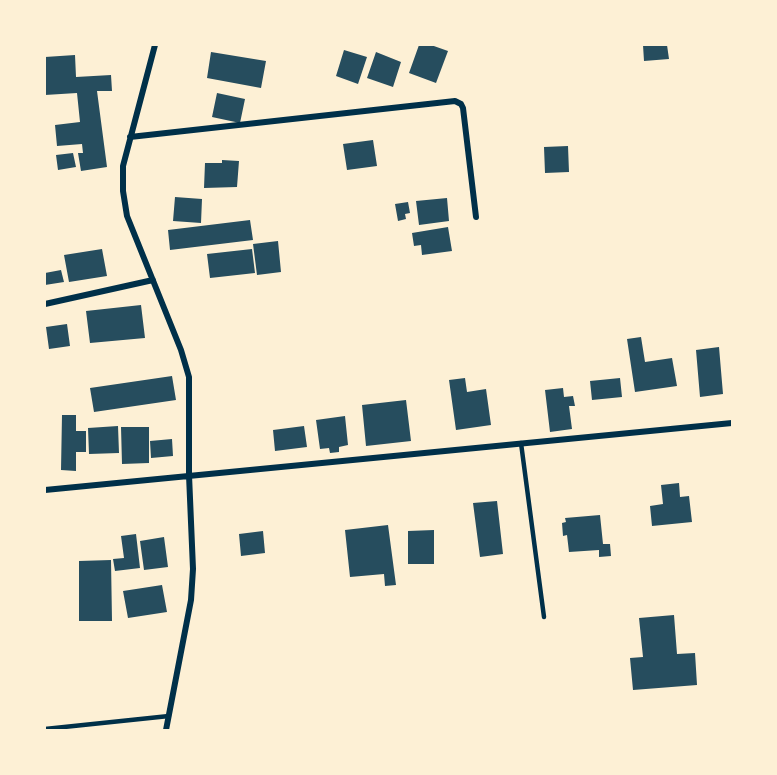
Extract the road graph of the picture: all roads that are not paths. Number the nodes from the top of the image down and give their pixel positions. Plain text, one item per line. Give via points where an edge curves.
1 (155, 45) edge
2 (130, 137) junction
3 (476, 217) dead end
4 (153, 280) junction
5 (45, 304) edge
6 (732, 423) edge
7 (521, 443) junction
8 (189, 475) junction
9 (45, 490) edge
10 (544, 617) dead end
11 (169, 716) junction
12 (45, 729) edge
13 (166, 730) edge

1 - 2 street
2 - 3 street via 455,101 463,108
2 - 4 street via 123,166 127,216
4 - 5 street
4 - 8 street via 189,377
6 - 7 street
7 - 8 street
7 - 10 lane
8 - 9 street
8 - 11 street via 191,600
11 - 12 lane
11 - 13 street

